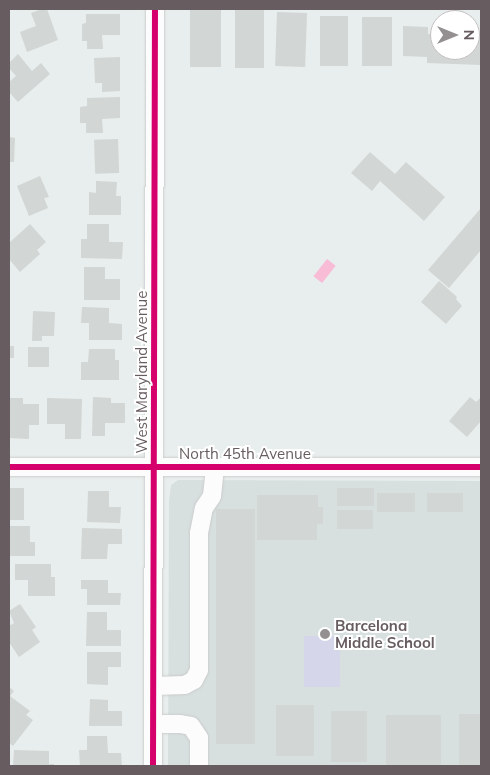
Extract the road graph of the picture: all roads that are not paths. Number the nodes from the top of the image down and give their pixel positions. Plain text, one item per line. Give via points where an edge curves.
1 (155, 9) edge
2 (154, 466) junction
3 (215, 466) junction
4 (9, 467) edge
5 (481, 467) edge
6 (153, 686) junction
7 (153, 724) junction
8 (153, 766) edge
9 (199, 766) edge

1 - 2 street, West Maryland Avenue
2 - 3 street, North 45th Avenue
2 - 4 street, North 45th Avenue
2 - 6 street, West Maryland Avenue
3 - 5 street, North 45th Avenue
3 - 6 street via 212,496 204,508 199,533 199,670 194,680 185,685
6 - 7 street, West Maryland Avenue
7 - 8 street, West Maryland Avenue
7 - 9 street via 191,726 199,738

